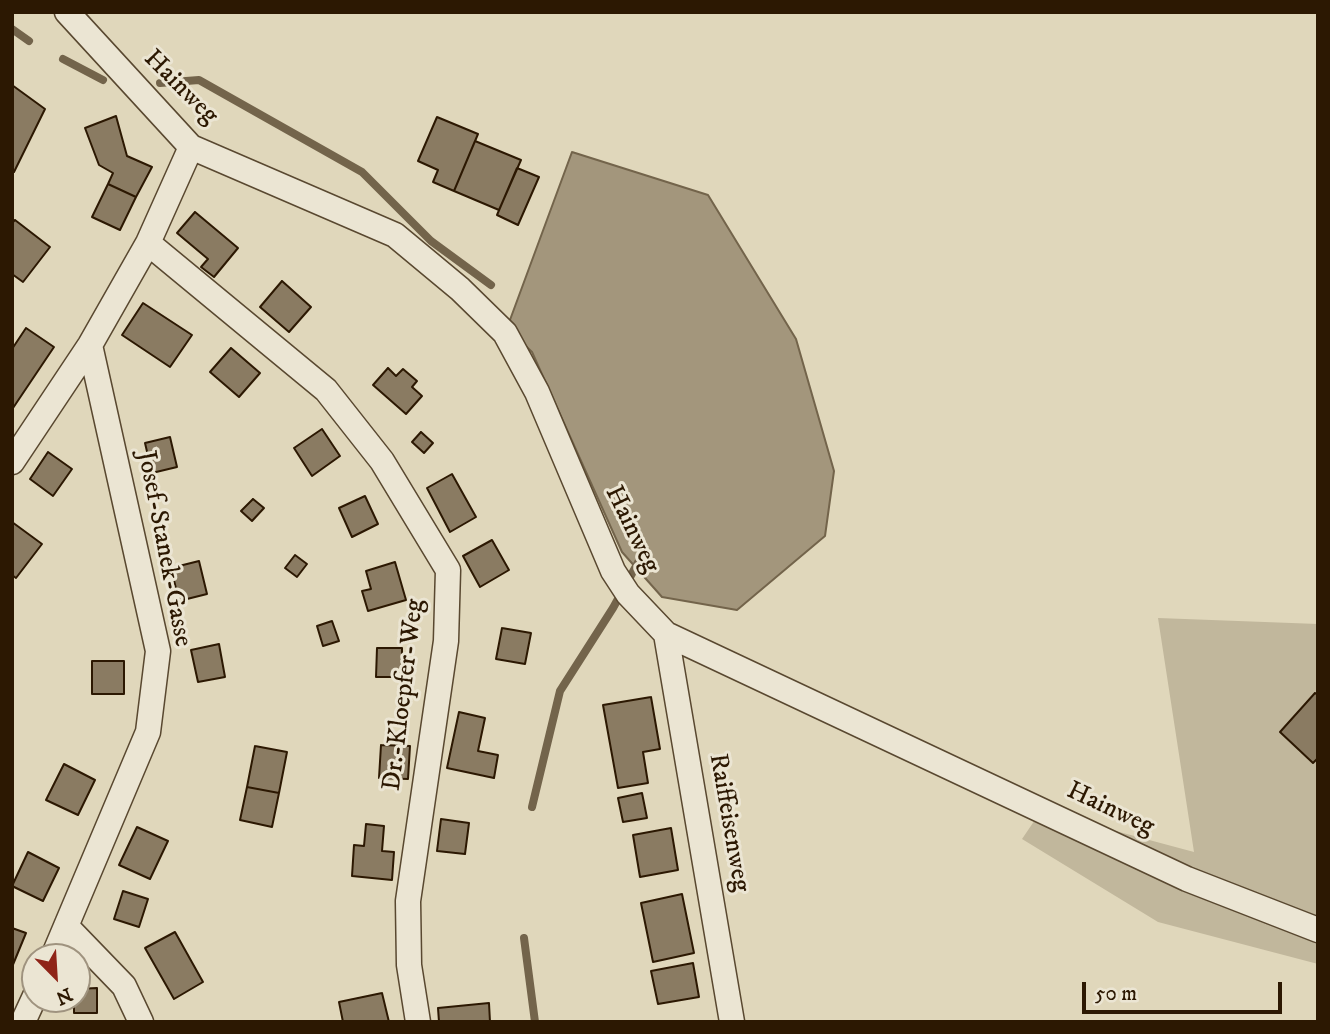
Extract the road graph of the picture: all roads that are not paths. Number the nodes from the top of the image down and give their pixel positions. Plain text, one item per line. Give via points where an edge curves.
1 (67, 12) edge
2 (191, 147) junction
3 (148, 243) junction
4 (90, 345) junction
5 (12, 462) edge
6 (666, 634) junction
7 (66, 927) junction
8 (1318, 930) edge
9 (59, 943) edge
10 (141, 1022) edge
11 (418, 1022) edge
12 (732, 1022) edge

1 - 2 street, Hainweg
2 - 3 street
2 - 6 street, Hainweg via 395,235 505,333 537,392 613,571
3 - 4 street
3 - 11 street, Dr.-Kloepfer-Weg via 326,390 382,461 448,570 446,641 408,901 409,965
4 - 5 street
4 - 7 street, Josef-Stanek-Gasse via 158,651 148,732
6 - 8 street, Hainweg via 1187,879
6 - 12 street, Raiffeisenweg
7 - 9 street, Josef-Stanek-Gasse
7 - 10 street via 124,986

